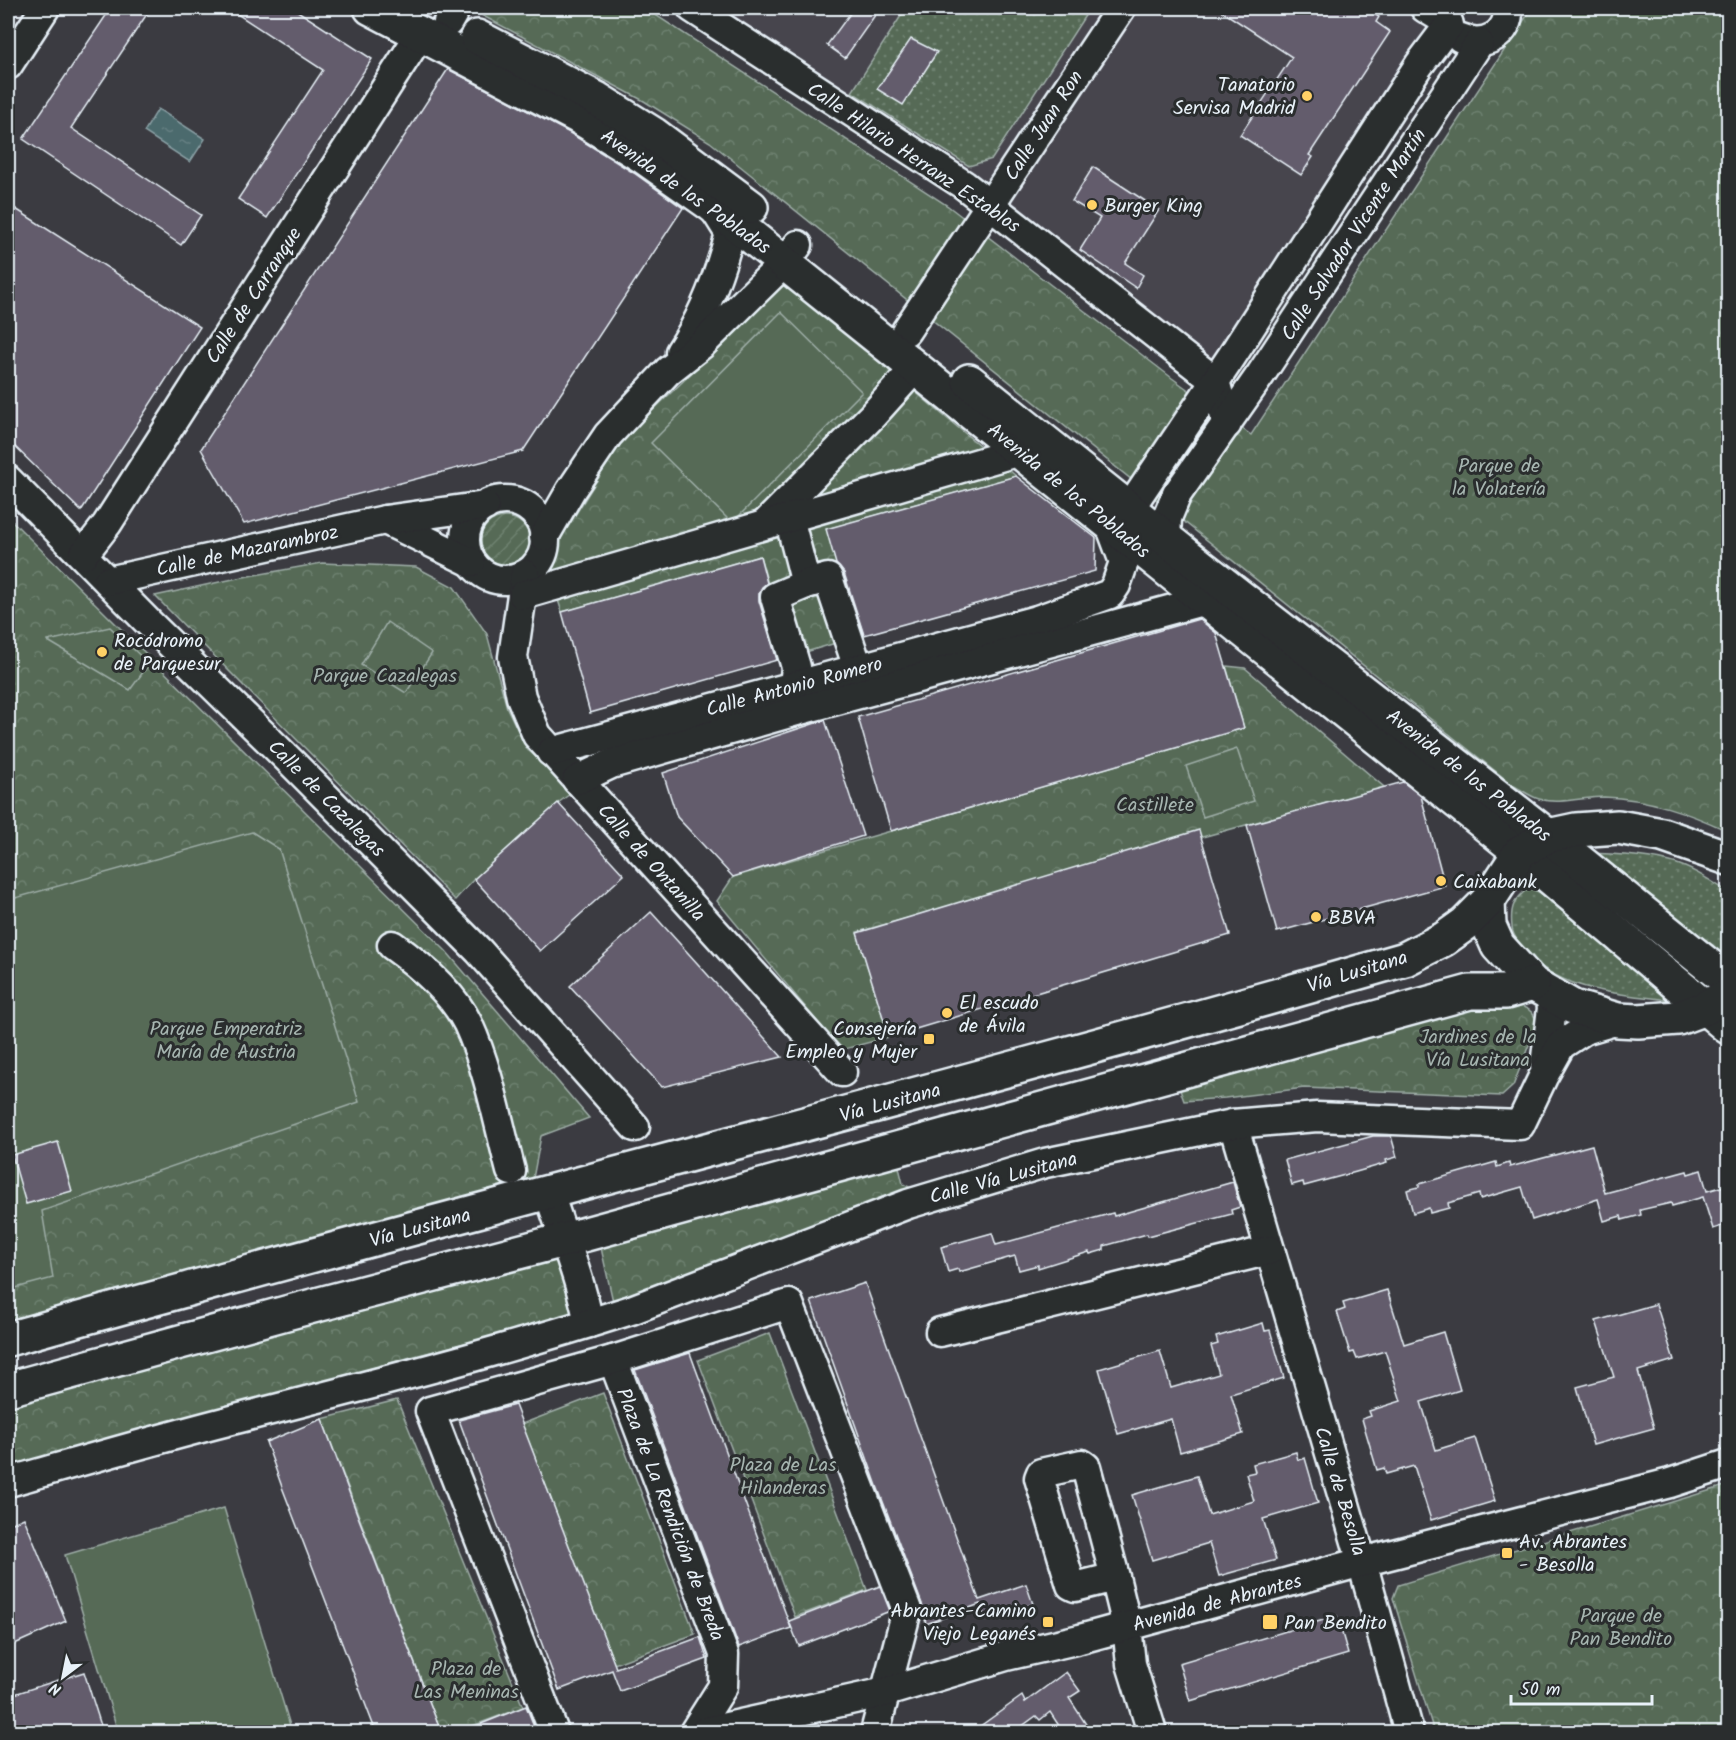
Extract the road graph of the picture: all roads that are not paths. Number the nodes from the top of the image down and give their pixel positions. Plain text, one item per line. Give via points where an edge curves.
1 (45, 8) edge
2 (371, 8) edge
3 (692, 8) edge
4 (1121, 8) edge
5 (1508, 8) edge
6 (1442, 16) edge
7 (436, 18) edge
8 (1479, 43) junction
9 (8, 65) edge
10 (712, 205) junction
11 (990, 205) junction
12 (792, 253) junction
13 (906, 332) junction
14 (916, 367) junction
15 (668, 371) junction
16 (1215, 381) junction
17 (1227, 424) junction
18 (1020, 451) junction
19 (8, 480) edge
20 (571, 490) junction
21 (518, 503) junction
22 (484, 506) junction
23 (1120, 515) junction
24 (386, 520) junction
25 (776, 522) junction
26 (544, 537) junction
27 (1151, 540) junction
28 (83, 555) junction
29 (476, 567) junction
30 (108, 581) junction
31 (806, 584) junction
32 (524, 585) junction
33 (1110, 594) junction
34 (1206, 600) junction
35 (1119, 623) junction
36 (516, 628) junction
37 (1038, 633) junction
38 (858, 668) junction
39 (794, 686) junction
40 (551, 752) junction
41 (576, 780) junction
42 (1548, 836) junction
43 (1692, 846) junction
44 (1520, 852) junction
45 (1728, 858) edge
46 (1728, 873) edge
47 (1488, 901) junction
48 (392, 945) dead end
49 (1728, 981) edge
50 (1542, 989) junction
51 (1721, 1009) edge
52 (1618, 1020) junction
53 (842, 1072) dead end
54 (1543, 1077) junction
55 (1233, 1124) junction
56 (636, 1127) dead end
57 (511, 1171) dead end
58 (549, 1193) junction
59 (564, 1240) junction
60 (1270, 1250) junction
61 (589, 1323) junction
62 (940, 1332) dead end
63 (8, 1339) edge
64 (613, 1360) junction
65 (8, 1389) edge
66 (1728, 1464) edge
67 (8, 1482) edge
68 (1362, 1562) junction
69 (1115, 1577) dead end
70 (1127, 1626) junction
71 (886, 1692) junction
72 (554, 1732) edge
73 (694, 1732) edge
74 (704, 1732) edge
75 (875, 1732) edge
76 (1152, 1732) edge
77 (1409, 1732) edge

1 - 9 street
2 - 7 main road, Avenida de los Poblados
3 - 11 street, Calle Hilario Herranz Establos
4 - 11 street, Calle Juan Ron
5 - 8 street via 1503,29
6 - 8 street via 1460,38
6 - 16 street, Calle Salvador Vicente Martín via 1419,65
7 - 10 main road, Avenida de los Poblados
7 - 12 main road, Avenida de los Poblados via 597,99 653,134 708,173
7 - 28 street, Calle de Carranque via 107,524
8 - 17 street, Calle Salvador Vicente Martín
10 - 12 main road, Avenida de los Poblados
10 - 15 street via 730,234 720,273 692,335
11 - 13 street, Calle Juan Ron
11 - 16 street, Calle Hilario Herranz Establos
12 - 13 main road, Avenida de los Poblados
12 - 14 main road, Avenida de los Poblados
12 - 15 street via 701,345
13 - 23 main road, Avenida de los Poblados
14 - 18 main road, Avenida de los Poblados
14 - 25 street
15 - 20 street via 608,435
16 - 17 street
16 - 23 street, Calle Salvador Vicente Martín
17 - 27 street, Calle Salvador Vicente Martín
18 - 23 main road, Avenida de los Poblados
18 - 25 street
19 - 28 street, Calle de Cazalegas
20 - 21 street
20 - 26 street
21 - 22 street via 506,501
21 - 26 street via 536,516
22 - 24 street, Calle de Mazarambroz
22 - 29 street via 474,514 465,538 466,550
23 - 27 main road, Avenida de los Poblados
23 - 33 street via 1124,562
24 - 29 street
24 - 30 street, Calle de Mazarambroz
25 - 31 street
25 - 32 street
26 - 32 street via 540,558
27 - 34 main road, Avenida de los Poblados
27 - 42 main road, Avenida de los Poblados
28 - 30 street, Calle de Cazalegas
29 - 32 street via 491,578 514,579
29 - 36 street via 499,596
30 - 56 street, Calle de Cazalegas via 479,951
31 - 38 street via 828,578
31 - 39 street via 774,597 796,667
32 - 36 street, Calle de Ontanilla
33 - 35 street
33 - 37 street
34 - 35 street
34 - 44 main road, Avenida de los Poblados
35 - 37 street
36 - 40 street, Calle de Ontanilla via 513,657 520,697 537,735
37 - 38 street, Calle Antonio Romero
37 - 41 street, Calle Antonio Romero via 611,764
38 - 39 street, Calle Antonio Romero
39 - 40 street, Calle Antonio Romero
40 - 41 street, Calle de Ontanilla
41 - 53 street, Calle de Ontanilla
42 - 43 main road, Vía Lusitana via 1618,827 1662,835
42 - 44 main road, Vía Lusitana
42 - 49 main road, Avenida de los Poblados
43 - 45 main road, Vía Lusitana
43 - 46 main road
44 - 47 main road, Vía Lusitana
44 - 51 main road, Avenida de los Poblados
47 - 50 main road via 1489,926 1498,946
47 - 58 main road, Vía Lusitana via 1444,939 1405,959
48 - 57 street via 435,980 467,1022 483,1064
50 - 52 main road via 1574,1007
50 - 54 street, Calle Vía Lusitana via 1552,1008
50 - 59 main road via 1470,992
51 - 52 main road via 1678,1018
52 - 54 street, Calle Vía Lusitana via 1584,1030 1561,1045
54 - 55 street, Calle Vía Lusitana via 1520,1125 1317,1117
55 - 60 street, Calle de Besolla
55 - 61 street, Calle Vía Lusitana via 1045,1163 908,1204
58 - 59 street
58 - 63 main road, Vía Lusitana
59 - 61 street via 575,1266
59 - 65 main road
60 - 62 street
60 - 68 street, Calle de Besolla
61 - 67 street
64 - 71 street via 789,1304 907,1610
64 - 72 street via 430,1411
64 - 73 street, Plaza de La Rendición de Breda via 724,1653 723,1686
66 - 68 street, Avenida de Abrantes via 1660,1486
68 - 70 street, Avenida de Abrantes
68 - 77 street, Calle de Besolla
69 - 70 street
70 - 71 street, Avenida de Abrantes via 1006,1656
70 - 76 street via 1131,1664
71 - 74 street, Avenida de Abrantes
71 - 75 street

